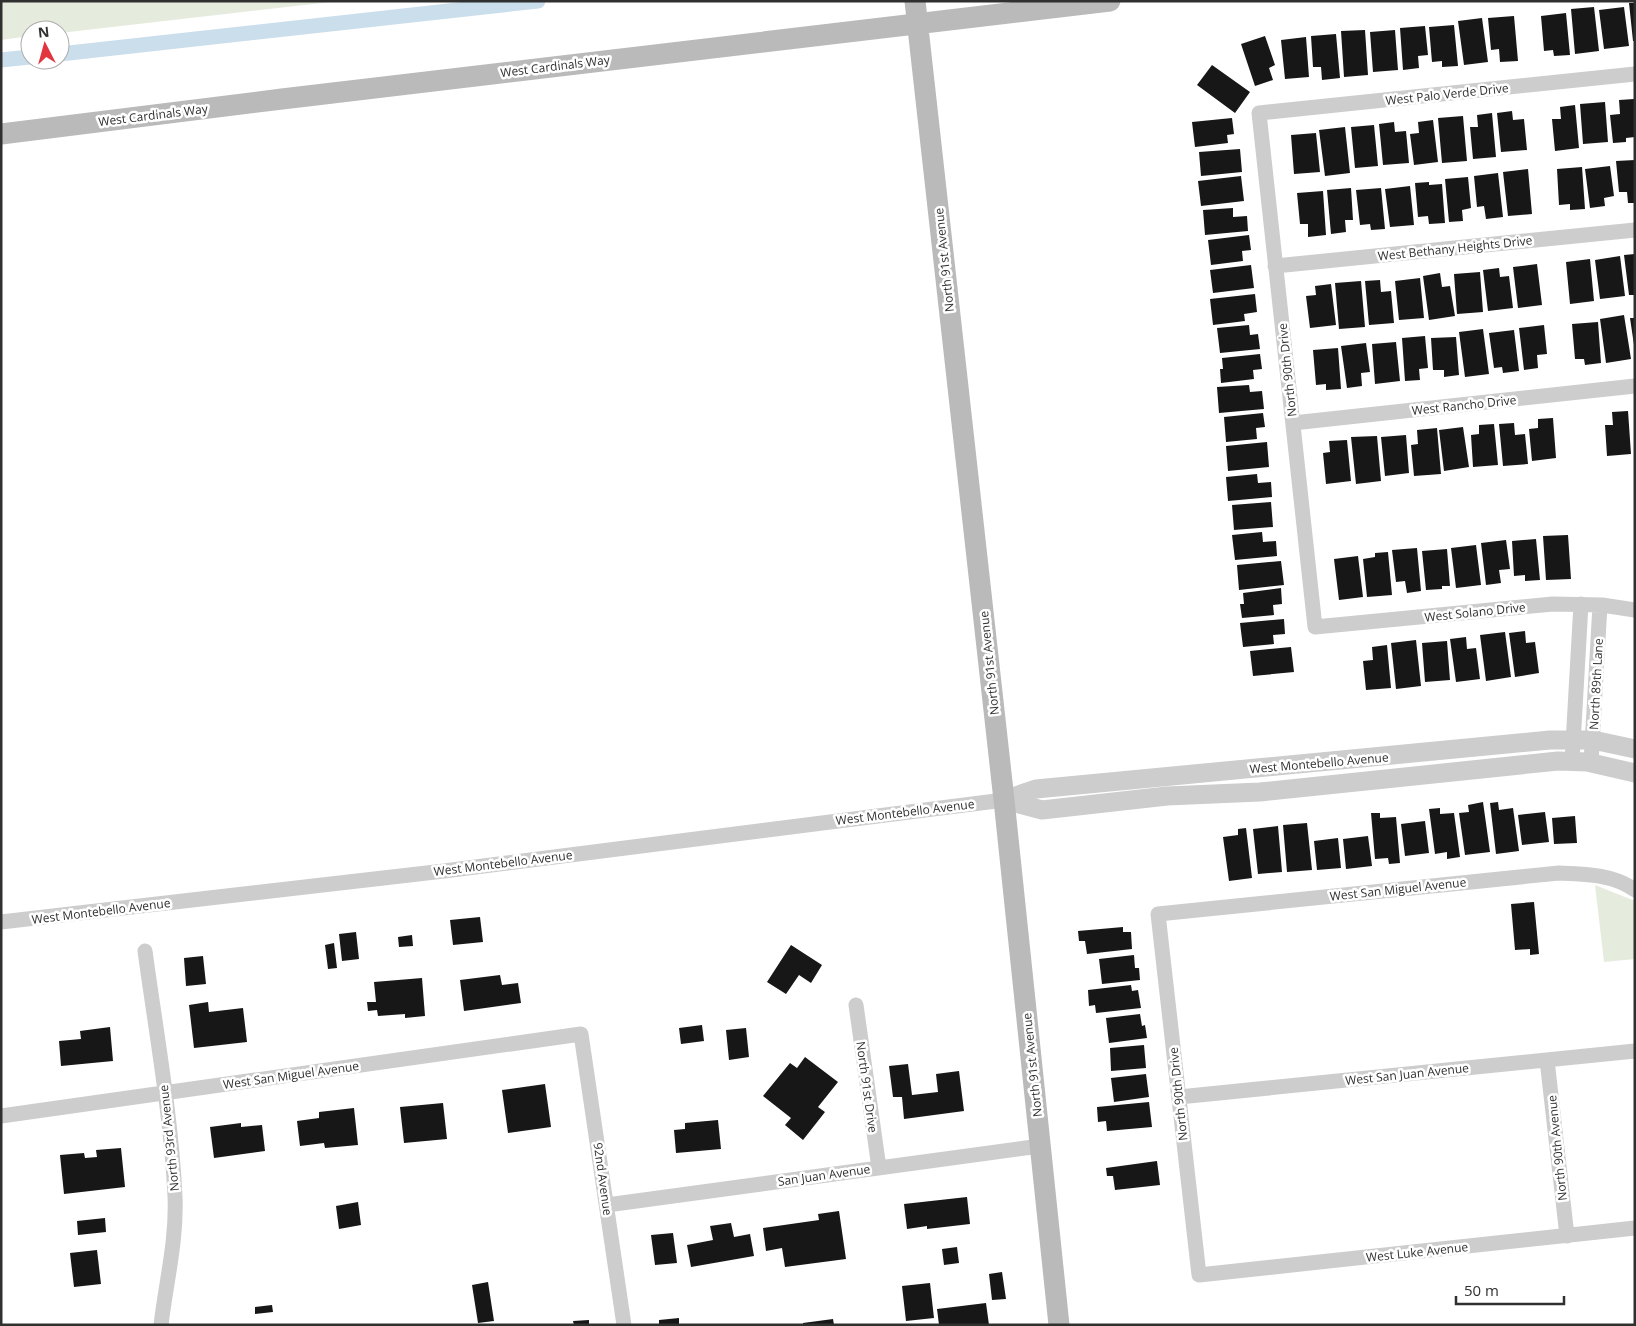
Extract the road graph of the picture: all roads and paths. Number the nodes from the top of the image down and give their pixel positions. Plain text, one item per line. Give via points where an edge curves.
1 (915, 1) edge
2 (1110, 1) edge
3 (917, 23) junction
4 (1635, 74) edge
5 (1259, 113) joint
6 (1, 134) edge
7 (1635, 230) edge
8 (1276, 266) junction
9 (1635, 386) edge
10 (1293, 423) junction
11 (1581, 604) junction
12 (1600, 605) junction
13 (1635, 610) edge
14 (1315, 627) joint
15 (1573, 740) junction
16 (1593, 740) junction
17 (1635, 749) edge
18 (1572, 761) junction
19 (1591, 763) junction
20 (1635, 773) edge
21 (1004, 800) junction
22 (1635, 890) edge
23 (1158, 914) joint
24 (1, 922) edge
25 (145, 951) dead end
26 (856, 1006) dead end
27 (582, 1034) joint
28 (1635, 1051) edge
29 (1547, 1060) junction
30 (164, 1094) junction
31 (1179, 1097) junction
32 (1, 1116) edge
33 (1040, 1146) junction
34 (879, 1168) junction
35 (607, 1205) junction
36 (1635, 1228) edge
37 (1567, 1236) junction
38 (1199, 1275) joint
39 (161, 1325) edge
40 (624, 1325) edge
41 (1059, 1325) edge

1 - 3 main road, North 91st Avenue
2 - 3 main road, West Cardinals Way
3 - 6 main road, West Cardinals Way
3 - 21 main road, North 91st Avenue
4 - 5 street, West Palo Verde Drive
5 - 8 street, North 90th Drive
7 - 8 street, West Bethany Heights Drive
8 - 10 street, North 90th Drive
9 - 10 street, West Rancho Drive
10 - 14 street, North 90th Drive
11 - 12 street, West Solano Drive
11 - 14 street, West Solano Drive
11 - 15 street, North 89th Lane
12 - 13 street, West Solano Drive
12 - 16 street, North 89th Lane
15 - 16 street, West Montebello Avenue
15 - 18 street, North 89th Lane
15 - 21 street, West Montebello Avenue via 1036,789
16 - 17 street, West Montebello Avenue
16 - 19 street, North 89th Lane
18 - 19 street, West Montebello Avenue
18 - 21 street, West Montebello Avenue via 1042,810
19 - 20 street, West Montebello Avenue
21 - 24 street, West Montebello Avenue via 444,871
21 - 33 main road, North 91st Avenue
22 - 23 street, West San Miguel Avenue via 1624,882 1592,874 1559,873
23 - 31 street, North 90th Drive
25 - 30 street, North 93rd Avenue
26 - 34 street, North 91st Drive
27 - 30 street, West San Miguel Avenue
27 - 35 street, 92nd Avenue
28 - 29 street, West San Juan Avenue
29 - 31 street, West San Juan Avenue
29 - 37 street, North 90th Avenue
30 - 32 street, West San Miguel Avenue
30 - 39 street, North 93rd Avenue via 175,1196 174,1247
31 - 38 street, North 90th Drive
33 - 34 street, San Juan Avenue
33 - 41 main road, North 91st Avenue
34 - 35 street, San Juan Avenue
35 - 40 street, 92nd Avenue
36 - 37 street, West Luke Avenue
37 - 38 street, West Luke Avenue

